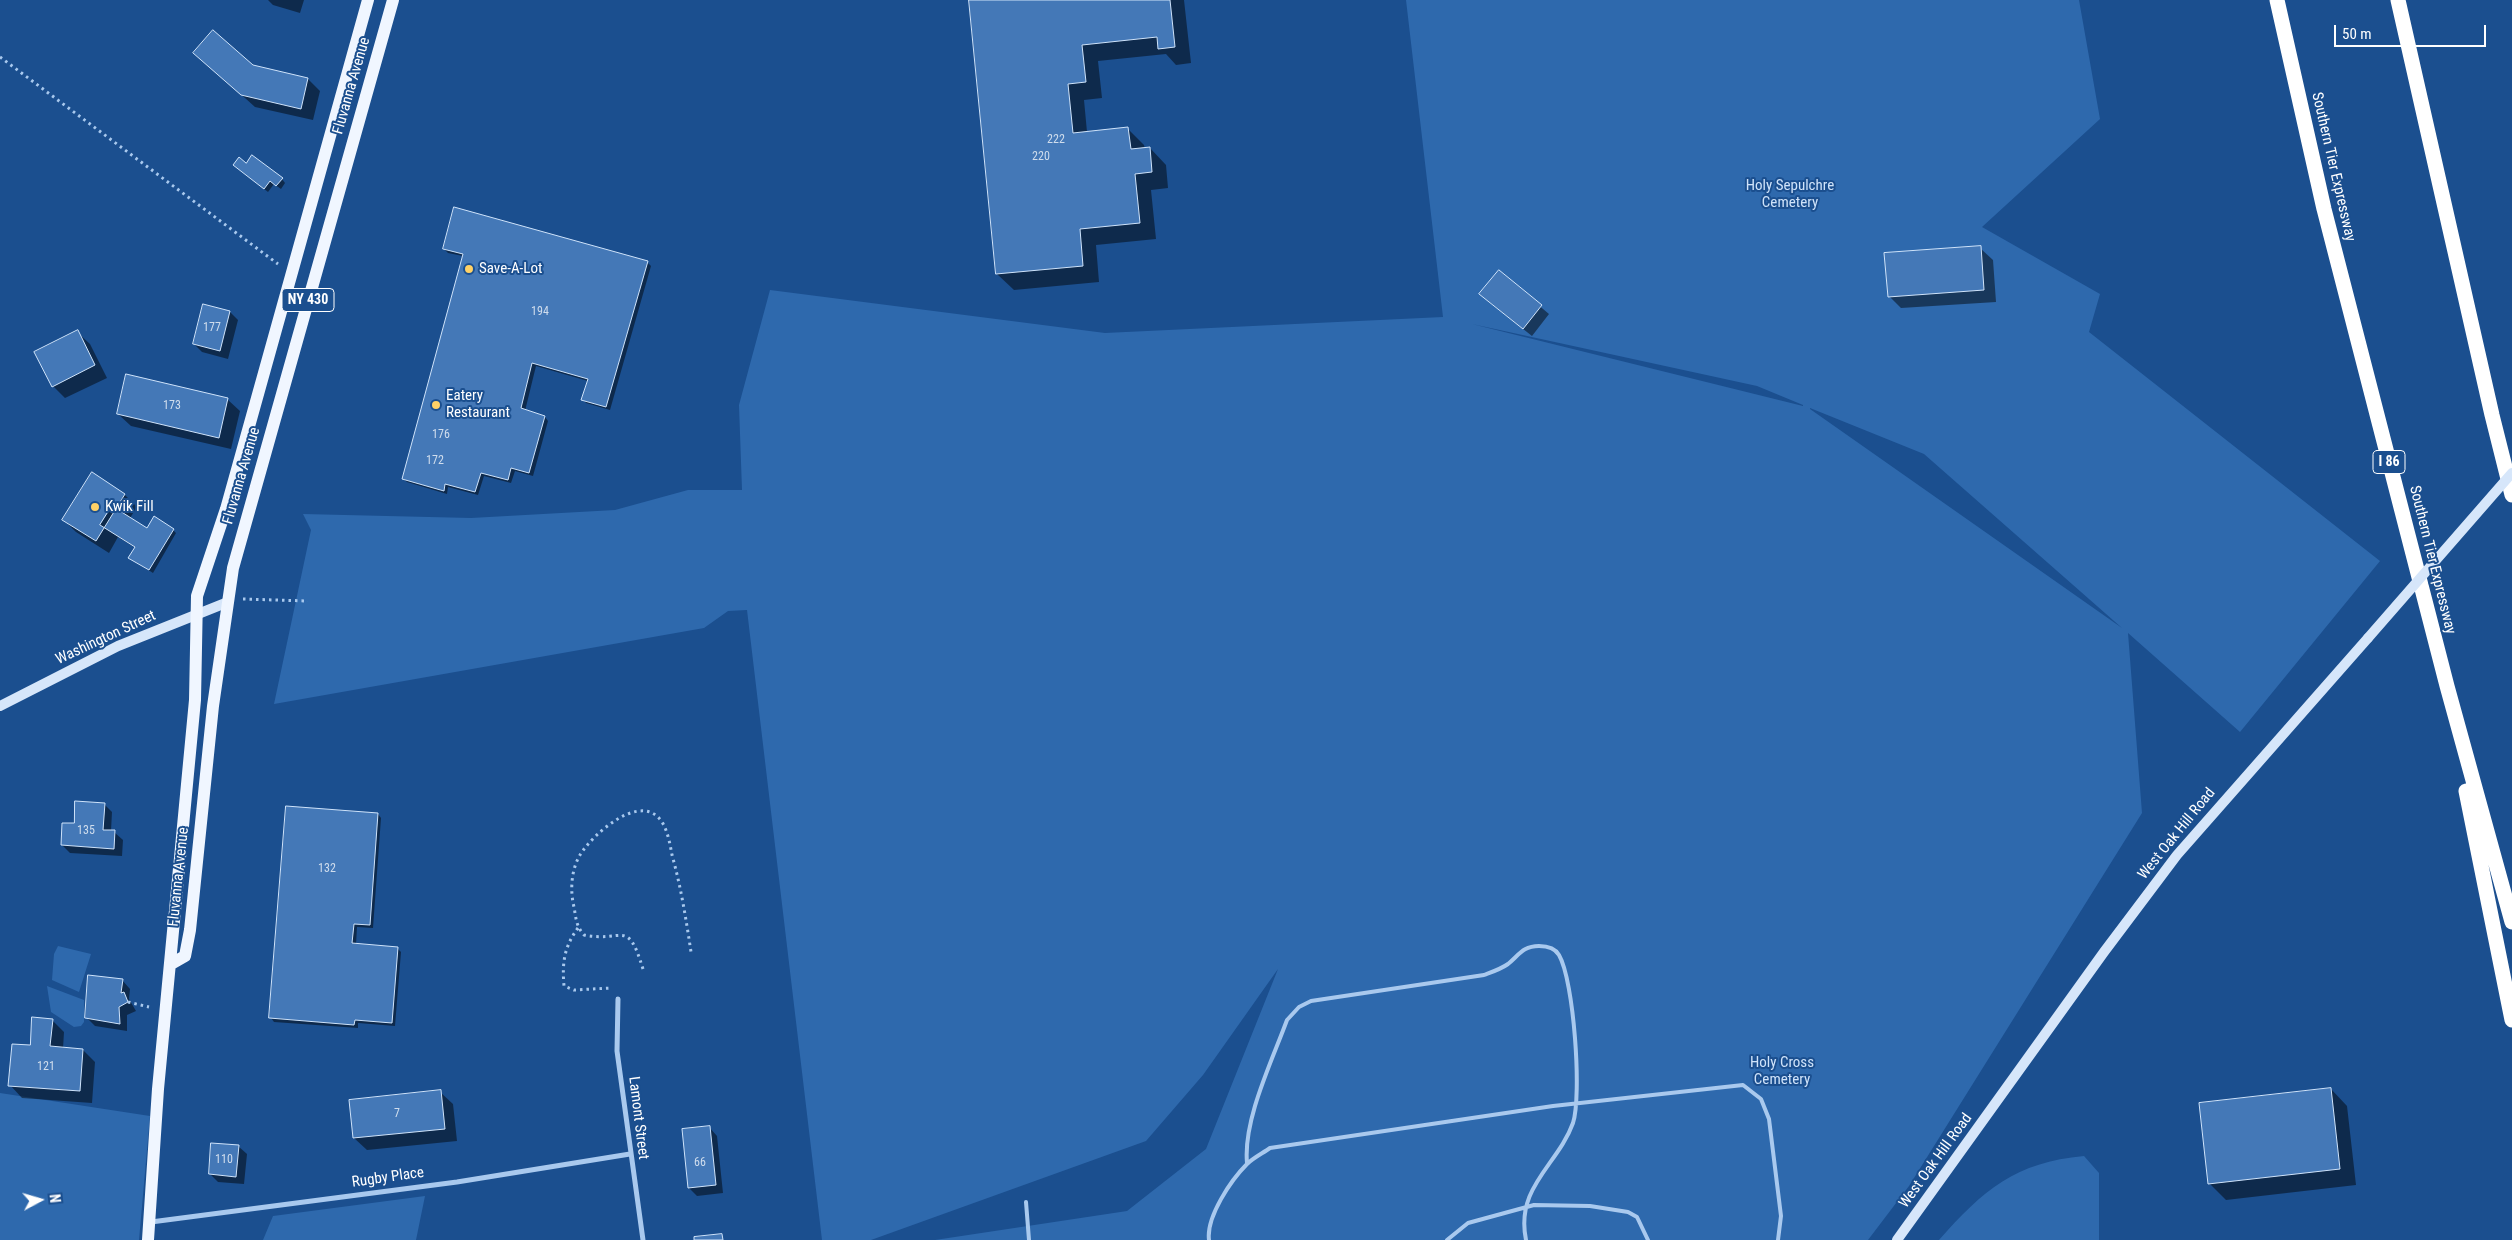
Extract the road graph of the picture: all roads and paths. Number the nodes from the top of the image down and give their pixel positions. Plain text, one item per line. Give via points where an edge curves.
1 (368, 0) edge
2 (393, 0) edge
3 (2277, 0) edge
4 (2398, 0) edge
5 (0, 57) edge
6 (292, 275) junction
7 (2512, 473) edge
8 (2512, 495) edge
9 (308, 601) dead end
10 (228, 602) junction
11 (197, 614) junction
12 (2447, 686) junction
13 (0, 706) edge
14 (2512, 922) edge
15 (578, 928) junction
16 (691, 952) dead end
17 (171, 964) junction
18 (643, 969) dead end
19 (613, 988) dead end
20 (618, 999) dead end
21 (128, 1002) dead end
22 (149, 1007) dead end
23 (2512, 1020) edge
24 (1577, 1103) junction
25 (630, 1154) junction
26 (1247, 1163) junction
27 (1026, 1202) dead end
28 (1527, 1207) junction
29 (149, 1222) junction
30 (148, 1240) edge
31 (643, 1240) edge
32 (1029, 1240) edge
33 (1209, 1240) edge
34 (1447, 1240) edge
35 (1526, 1240) edge
36 (1648, 1240) edge
37 (1778, 1240) edge
38 (1897, 1240) edge

1 - 6 main road, Fluvanna Avenue / NY 430
2 - 10 main road, Fluvanna Avenue / NY 430 via 232,568
3 - 12 highway, Southern Tier Expressway / I 86 via 2324,209
4 - 8 highway
5 - 6 path
6 - 11 main road, Fluvanna Avenue / NY 430 via 226,509 197,596
7 - 38 main road, West Oak Hill Road, bridge via 2177,855
9 - 10 path via 247,598
10 - 11 main road, Washington Street
10 - 17 main road, Fluvanna Avenue via 213,706 190,930 185,956
11 - 13 main road, Washington Street via 118,646
11 - 17 main road, Fluvanna Avenue via 195,700
12 - 14 highway, Southern Tier Expressway / I 86
12 - 23 highway
15 - 16 path via 572,887 574,868 580,856 611,822 630,813 649,813 658,817 666,831 680,884
15 - 18 path via 592,936 630,938
15 - 19 path via 564,956 564,986 574,990
17 - 29 main road, Fluvanna Avenue
20 - 25 street, Lamont Street via 617,1051
21 - 22 path
24 - 26 lane via 1270,1148
24 - 26 lane via 1576,1053 1562,962 1551,948 1523,948 1507,965 1484,975 1311,1001 1299,1007 1287,1020 1249,1126
24 - 28 lane via 1572,1124 1542,1171
24 - 37 lane via 1743,1085 1761,1099 1768,1119 1781,1216
25 - 29 street, Rugby Place via 448,1183
25 - 31 street, Lamont Street
26 - 33 lane via 1211,1217
27 - 32 lane
28 - 34 lane via 1468,1223
28 - 35 lane
28 - 36 lane via 1590,1206 1628,1212 1637,1217
29 - 30 main road, Fluvanna Avenue

